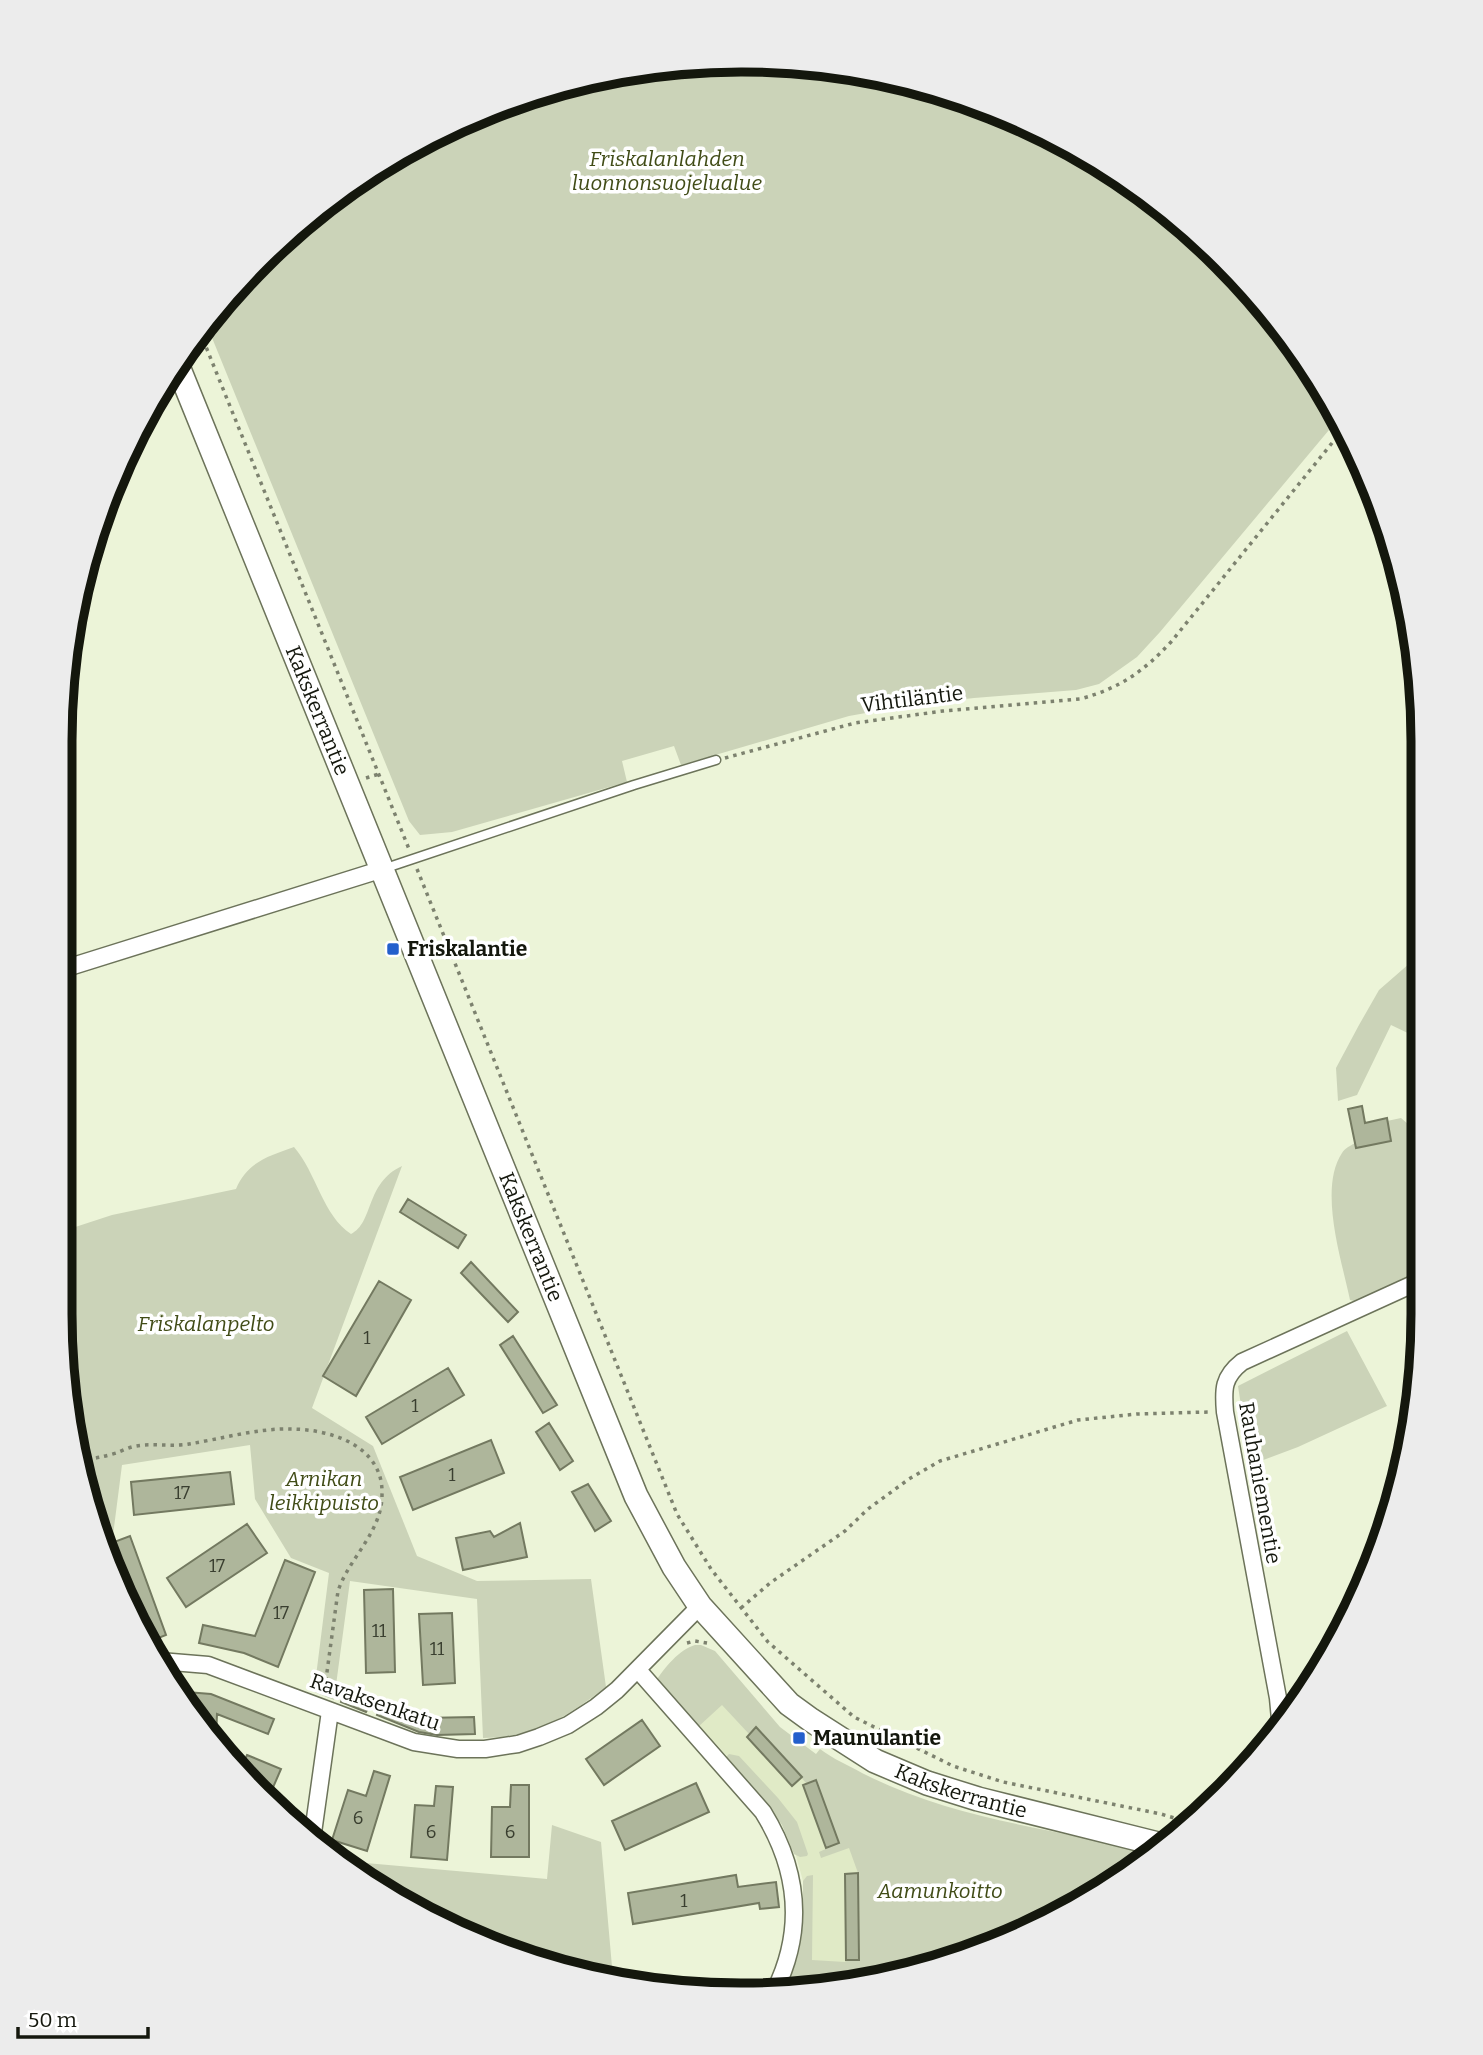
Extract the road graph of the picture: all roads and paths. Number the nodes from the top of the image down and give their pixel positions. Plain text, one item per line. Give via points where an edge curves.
1 (204, 342) edge
2 (181, 375) edge
3 (1337, 436) edge
4 (716, 760) joint
5 (379, 774) junction
6 (366, 778) dead end
7 (412, 858) junction
8 (383, 869) junction
9 (72, 966) edge
10 (1411, 1285) edge
11 (1225, 1412) junction
12 (89, 1460) edge
13 (700, 1606) junction
14 (741, 1608) junction
15 (683, 1645) dead end
16 (713, 1647) dead end
17 (170, 1662) edge
18 (638, 1670) junction
19 (327, 1705) junction
20 (1279, 1712) edge
21 (1179, 1820) edge
22 (313, 1828) edge
23 (1152, 1843) edge
24 (779, 1982) edge

1 - 5 path
2 - 8 main road, Kakskerrantie
3 - 4 path, Vihtiläntie via 1171,642 1119,686 1080,699 855,723
4 - 7 lane
5 - 6 path
5 - 7 path
7 - 8 lane
7 - 14 path via 680,1525
8 - 9 street
8 - 13 main road, Kakskerrantie via 636,1496
10 - 11 street, Rauhaniementie via 1242,1362 1231,1370 1224,1385
11 - 14 path via 1078,1420 940,1461 868,1509
11 - 20 street, Rauhaniementie
12 - 19 path via 134,1446 187,1444 286,1428 331,1435 362,1449 373,1460 383,1498 370,1534 338,1591
13 - 18 street, Ravaksenkatu
13 - 23 main road, Kakskerrantie via 789,1703 875,1761 978,1799
14 - 21 path via 768,1642 854,1717 953,1766 1003,1782
15 - 16 path via 695,1641
17 - 19 street, Ravaksenkatu via 208,1665
18 - 19 street, Ravaksenkatu via 568,1725 518,1744 485,1749 414,1742
18 - 24 street via 774,1831 793,1891 794,1927
19 - 22 street

